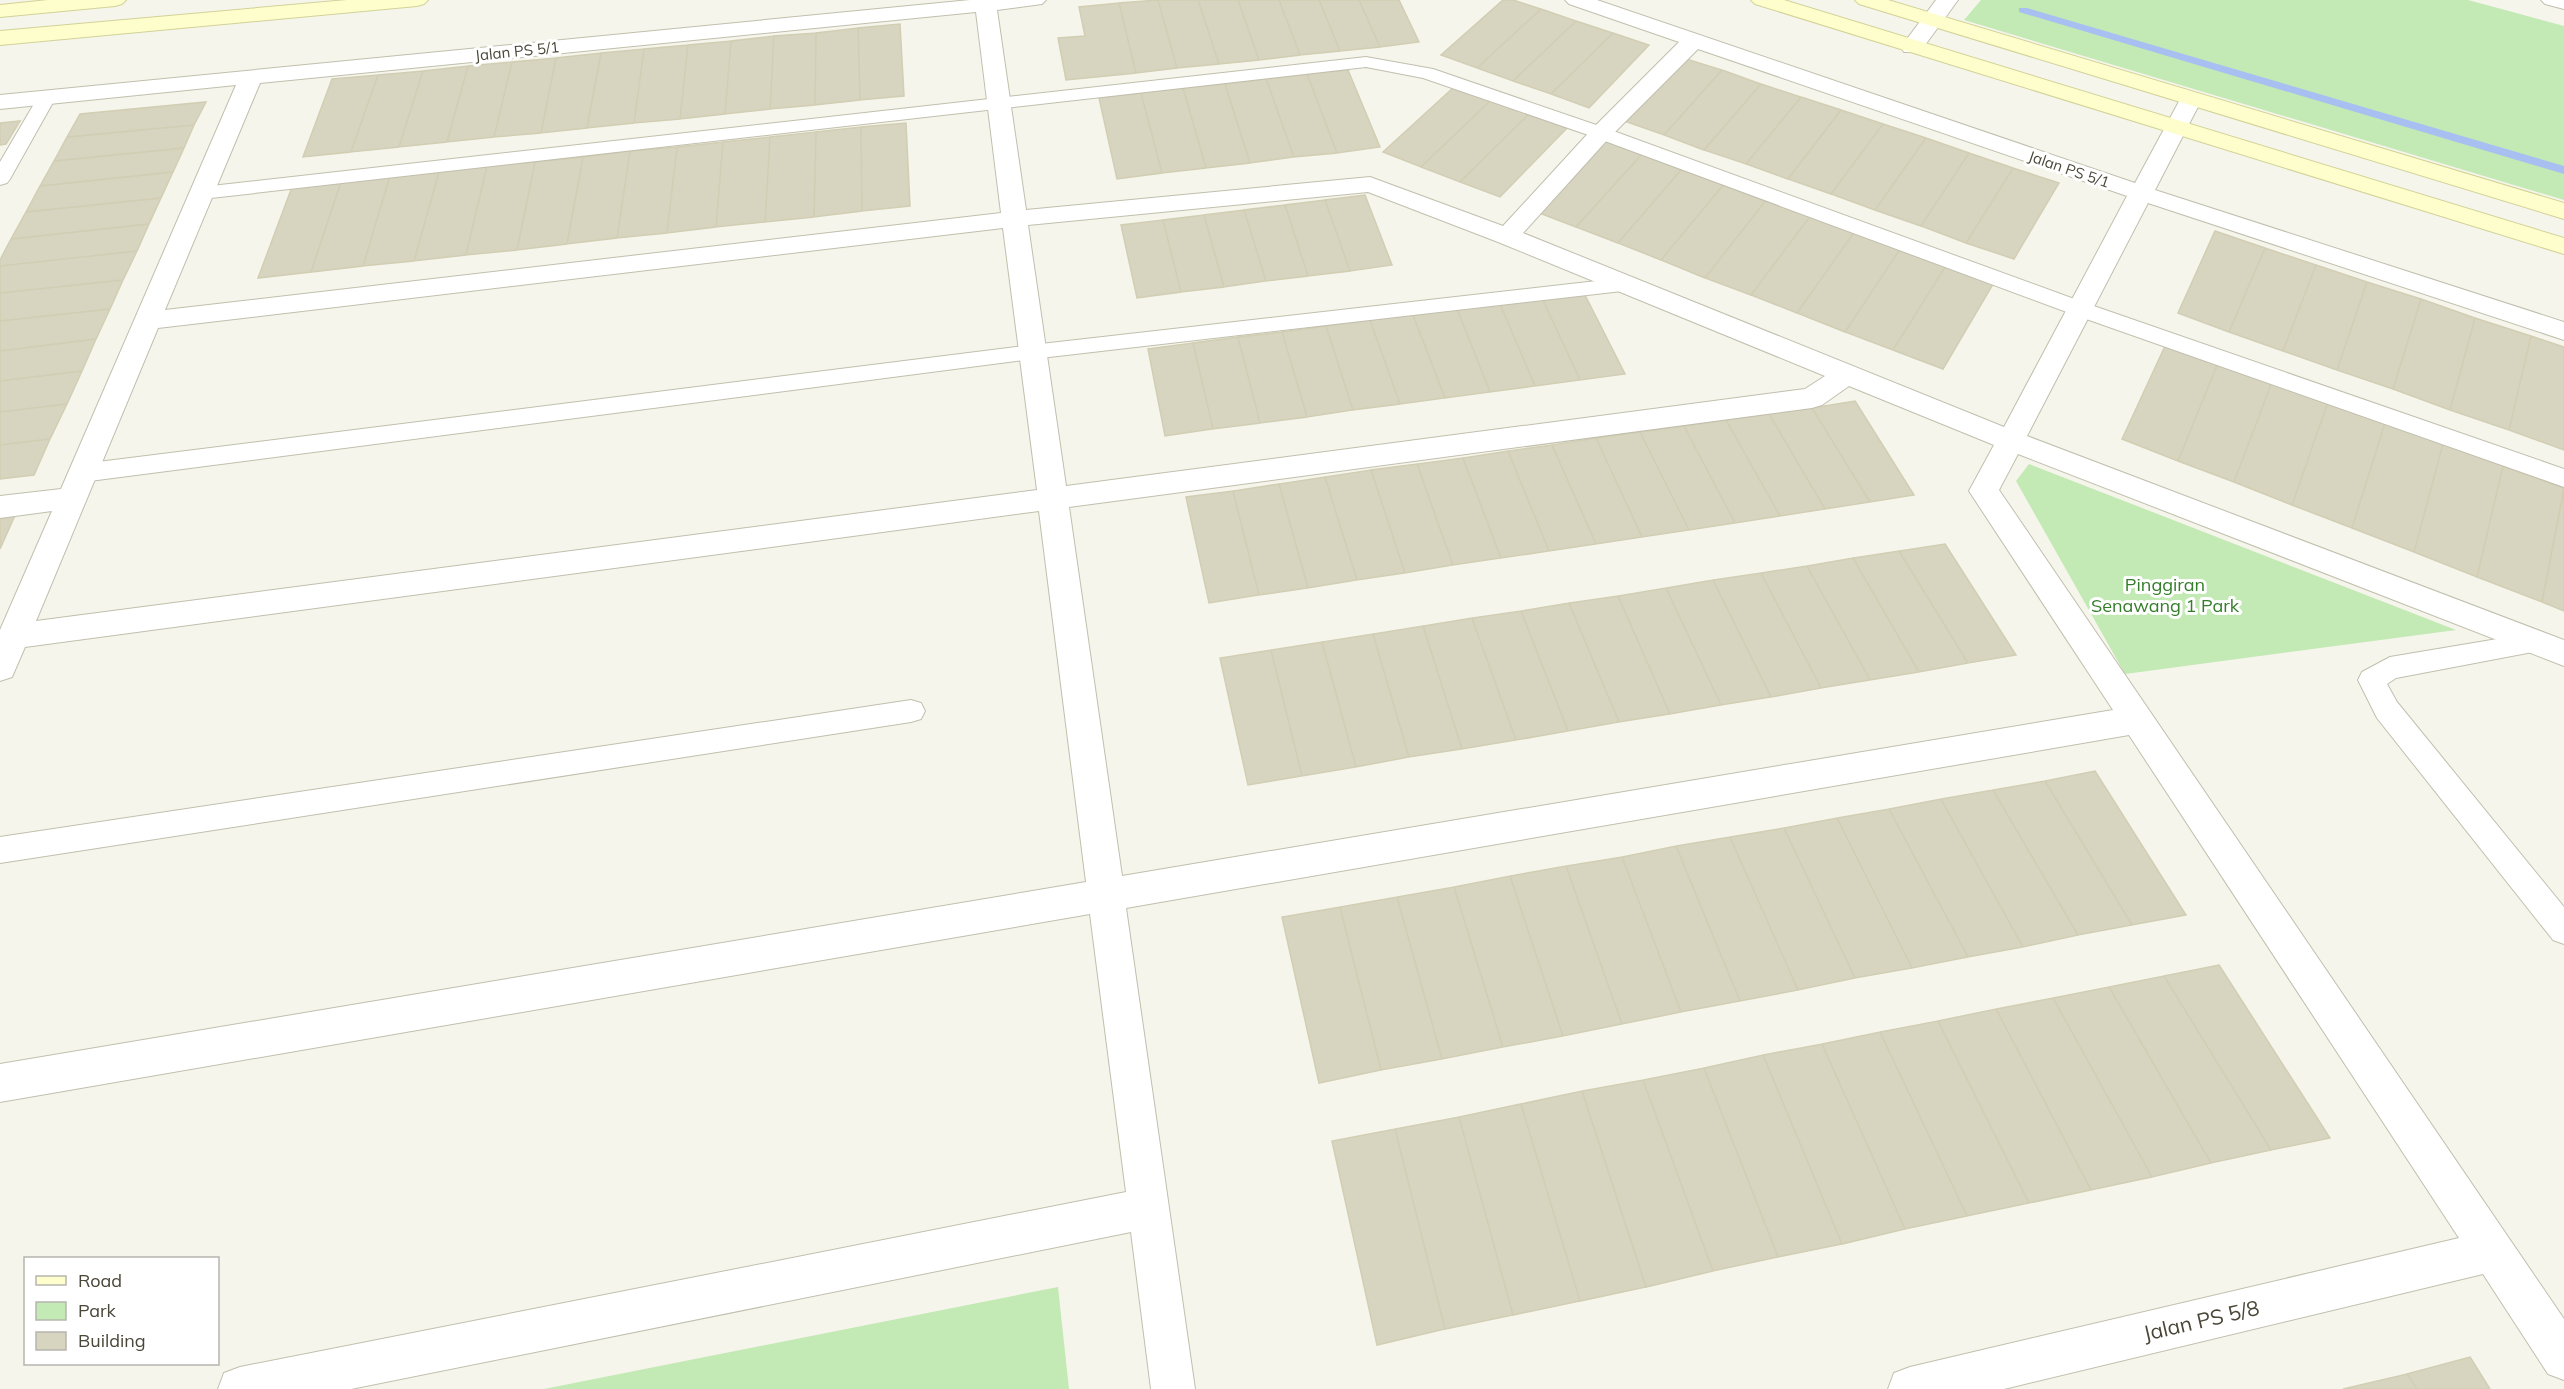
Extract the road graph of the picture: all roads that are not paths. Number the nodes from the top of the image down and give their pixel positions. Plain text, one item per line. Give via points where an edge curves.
1 (115, 0) edge
2 (417, 0) edge
3 (1035, 0) edge
4 (1575, 0) edge
5 (1762, 0) edge
6 (1866, 0) edge
7 (1947, 0) edge
8 (2552, 0) edge
9 (985, 2) edge
10 (2564, 3) edge
11 (0, 10) edge
12 (1931, 20) junction
13 (0, 38) edge
14 (1694, 40) junction
15 (1912, 47) junction
16 (251, 77) junction
17 (47, 97) junction
18 (2191, 99) junction
19 (998, 100) junction
20 (0, 102) edge
21 (2176, 128) junction
22 (1601, 133) junction
23 (0, 179) edge
24 (202, 193) junction
25 (2141, 194) junction
26 (2564, 211) edge
27 (1014, 219) junction
28 (1507, 236) junction
29 (2564, 246) edge
30 (1623, 285) junction
31 (2080, 309) junction
32 (147, 321) junction
33 (2564, 331) edge
34 (1032, 352) junction
35 (1846, 374) junction
36 (2010, 440) junction
37 (2564, 478) edge
38 (77, 485) junction
39 (1053, 500) junction
40 (0, 507) edge
41 (14, 636) junction
42 (2552, 647) edge
43 (0, 668) edge
44 (911, 711) dead end
45 (2136, 720) junction
46 (0, 850) edge
47 (1106, 895) junction
48 (2564, 930) edge
49 (0, 1083) edge
50 (1148, 1208) junction
51 (2492, 1251) junction
52 (2564, 1358) edge
53 (240, 1389) edge
54 (1173, 1389) edge
55 (1910, 1389) edge

1 - 11 street
2 - 13 street
3 - 9 street, Jalan PS 5/1
4 - 14 street, Jalan PS 5/1
5 - 15 street
6 - 12 street
7 - 12 street
8 - 10 street
9 - 16 street, Jalan PS 5/1
9 - 19 street
12 - 15 street
12 - 18 street
14 - 22 street
14 - 25 street, Jalan PS 5/1
15 - 21 street
16 - 17 street, Jalan PS 5/1
16 - 24 street
17 - 20 street, Jalan PS 5/1
17 - 23 lane
18 - 21 street
18 - 26 street
19 - 22 lane via 1366,62 1428,73
19 - 24 lane
19 - 27 street
21 - 25 street
21 - 29 street
22 - 28 street
22 - 31 lane
24 - 32 street
25 - 31 street
25 - 33 street, Jalan PS 5/1
27 - 28 street via 1370,184
27 - 32 street
27 - 34 street
28 - 30 street
30 - 34 lane
30 - 35 street
31 - 36 street
31 - 37 lane
32 - 38 street
34 - 38 lane
34 - 39 street
35 - 36 street
35 - 39 street via 1812,398
36 - 42 street
36 - 45 street via 1984,491
38 - 40 street
38 - 41 street
39 - 41 street
39 - 47 street
41 - 43 street
42 - 48 lane via 2390,668 2371,680 2387,711
44 - 46 lane
45 - 47 street
45 - 51 street
47 - 49 street
47 - 50 street
50 - 53 street
50 - 54 street
51 - 52 street
51 - 55 street, Jalan PS 5/8

